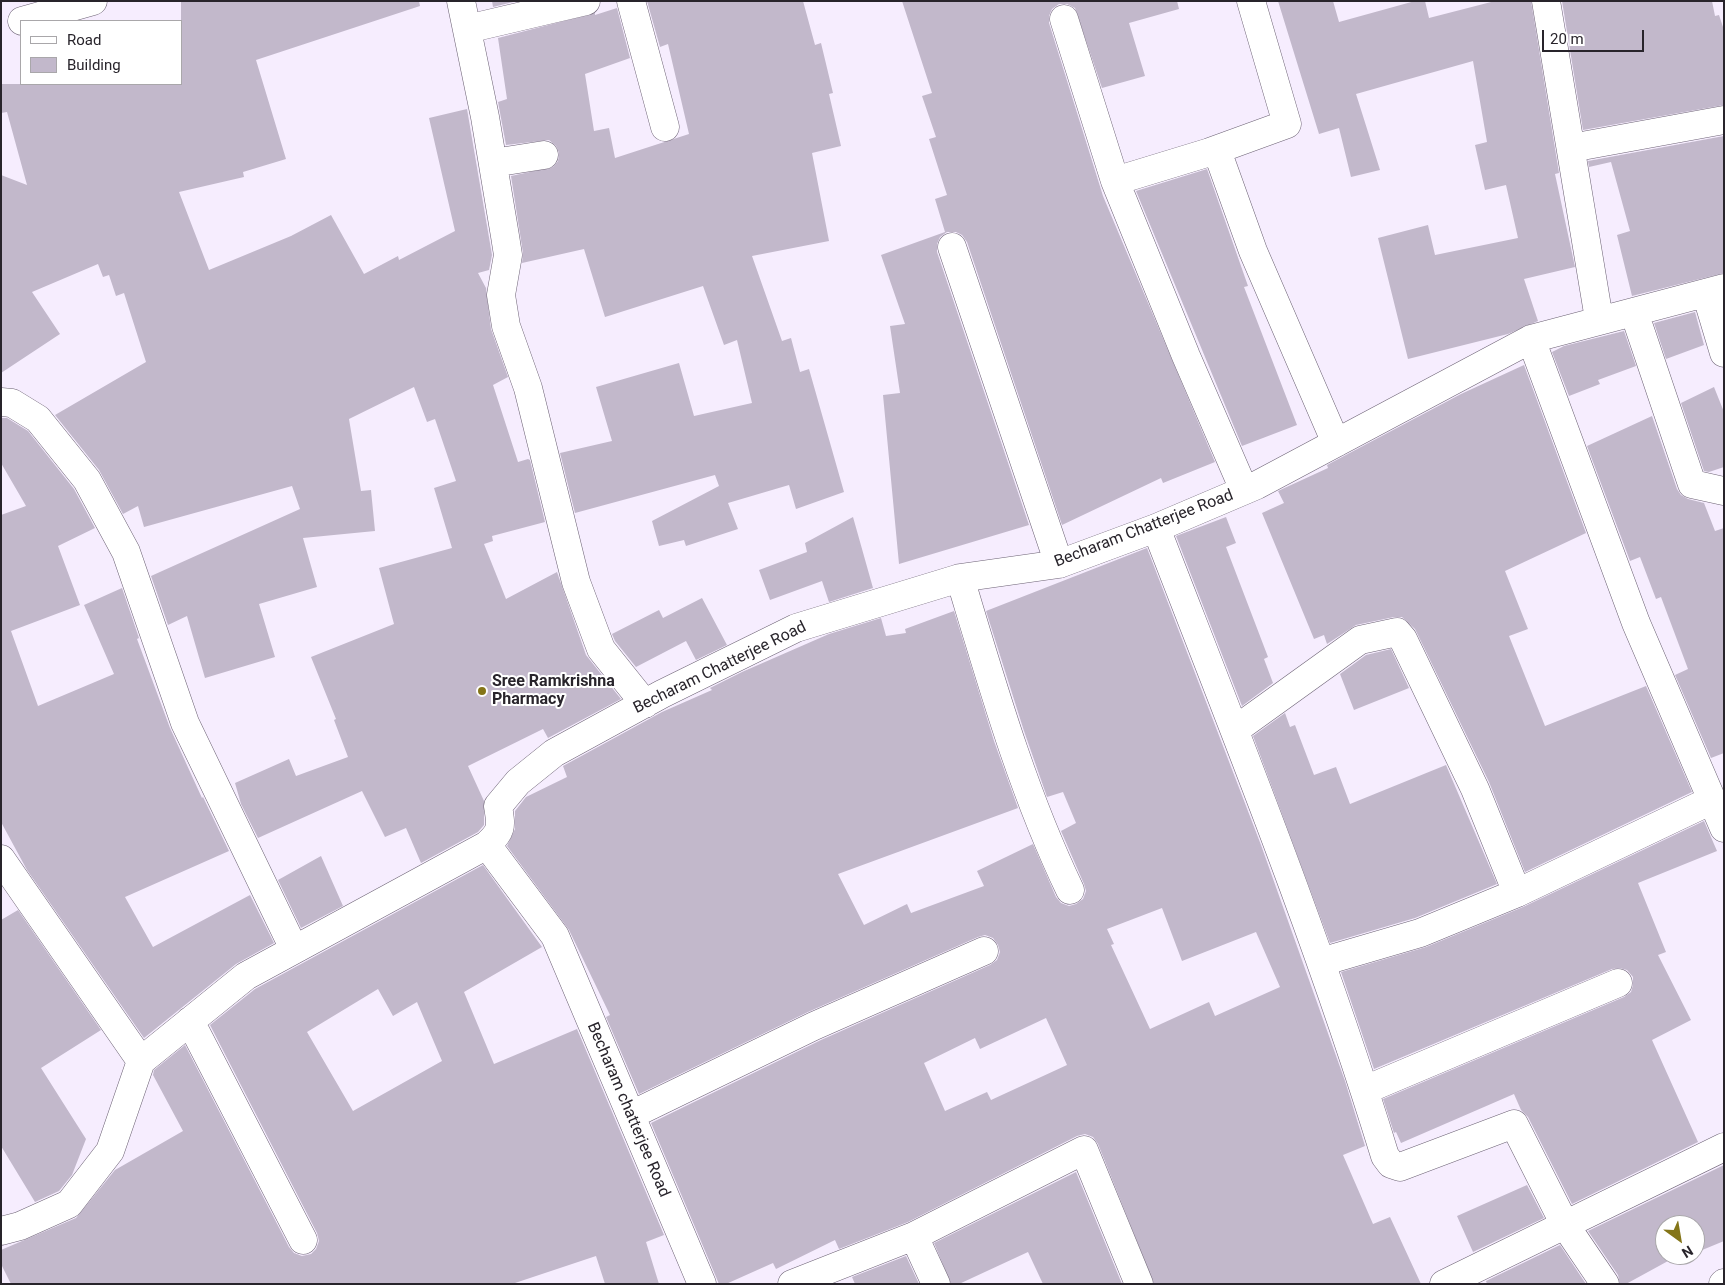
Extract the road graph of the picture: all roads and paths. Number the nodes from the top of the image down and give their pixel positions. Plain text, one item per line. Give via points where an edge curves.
1 (93, 1) edge
2 (461, 1) edge
3 (586, 1) edge
4 (631, 1) edge
5 (1251, 1) edge
6 (1546, 1) edge
7 (26, 20) edge
8 (1064, 20) dead end
9 (20, 22) edge
10 (1, 28) edge
11 (468, 29) junction
12 (1724, 120) edge
13 (665, 127) dead end
14 (1571, 148) junction
15 (1210, 152) junction
16 (544, 155) dead end
17 (493, 163) junction
18 (1115, 181) junction
19 (952, 246) dead end
20 (1715, 290) edge
21 (1634, 312) junction
22 (1599, 319) junction
23 (1531, 339) junction
24 (1724, 353) edge
25 (1, 402) edge
26 (1336, 443) junction
27 (1244, 490) junction
28 (1724, 491) edge
29 (1156, 528) junction
30 (1059, 564) junction
31 (960, 578) junction
32 (646, 704) junction
33 (1234, 730) junction
34 (1712, 800) junction
35 (1724, 828) edge
36 (488, 845) junction
37 (1, 859) edge
38 (1070, 890) dead end
39 (1517, 894) junction
40 (294, 949) junction
41 (984, 950) dead end
42 (1321, 962) junction
43 (1618, 983) dead end
44 (190, 1021) junction
45 (141, 1061) junction
46 (1365, 1090) junction
47 (631, 1115) junction
48 (1724, 1147) edge
49 (1564, 1225) junction
50 (1, 1231) edge
51 (914, 1236) junction
52 (303, 1240) dead end
53 (702, 1284) edge
54 (792, 1284) edge
55 (936, 1284) edge
56 (1139, 1284) edge
57 (1444, 1284) edge
58 (1605, 1284) edge

1 - 7 street
2 - 11 street
3 - 11 street
4 - 13 street
5 - 15 street via 1287,124
6 - 14 street
8 - 18 street
9 - 10 street
11 - 17 street
12 - 14 street
14 - 22 street
15 - 18 street
15 - 26 street via 1220,159 1226,172 1253,251
16 - 17 street
17 - 32 street via 508,255 500,295 506,326 533,406 576,582 601,649
18 - 27 street
19 - 30 street
20 - 21 street, Becharam Chatterjee Road
20 - 24 street
21 - 22 street, Becharam Chatterjee Road
21 - 28 street via 1692,484
22 - 23 street, Becharam Chatterjee Road
23 - 26 street, Becharam Chatterjee Road
23 - 34 street via 1636,623
25 - 40 street via 12,403 38,419 87,480 126,552 186,722
26 - 27 street, Becharam Chatterjee Road
27 - 29 street, Becharam Chatterjee Road
29 - 30 street, Becharam Chatterjee Road
29 - 33 street
30 - 31 street, Becharam Chatterjee Road
31 - 32 street, Becharam Chatterjee Road via 796,628
31 - 38 street via 1000,712 1044,836
32 - 36 street, Becharam Chatterjee Road via 554,753 518,782 498,806 500,834
33 - 39 street via 1360,640 1397,632 1475,789
33 - 42 street
34 - 35 street
34 - 39 street
36 - 40 street
36 - 47 street, Becharam chatterjee Road via 555,936
37 - 45 street
39 - 42 street via 1420,933
40 - 44 street via 246,976
41 - 47 street via 814,1026
42 - 46 street
43 - 46 street
44 - 45 street
44 - 52 street
45 - 50 street via 110,1151 69,1204
46 - 49 street via 1385,1156 1391,1164 1400,1167 1514,1124
47 - 53 street, Becharam chatterjee Road
48 - 49 street
49 - 57 street
49 - 58 street
51 - 54 street
51 - 55 street
51 - 56 street via 1084,1150

